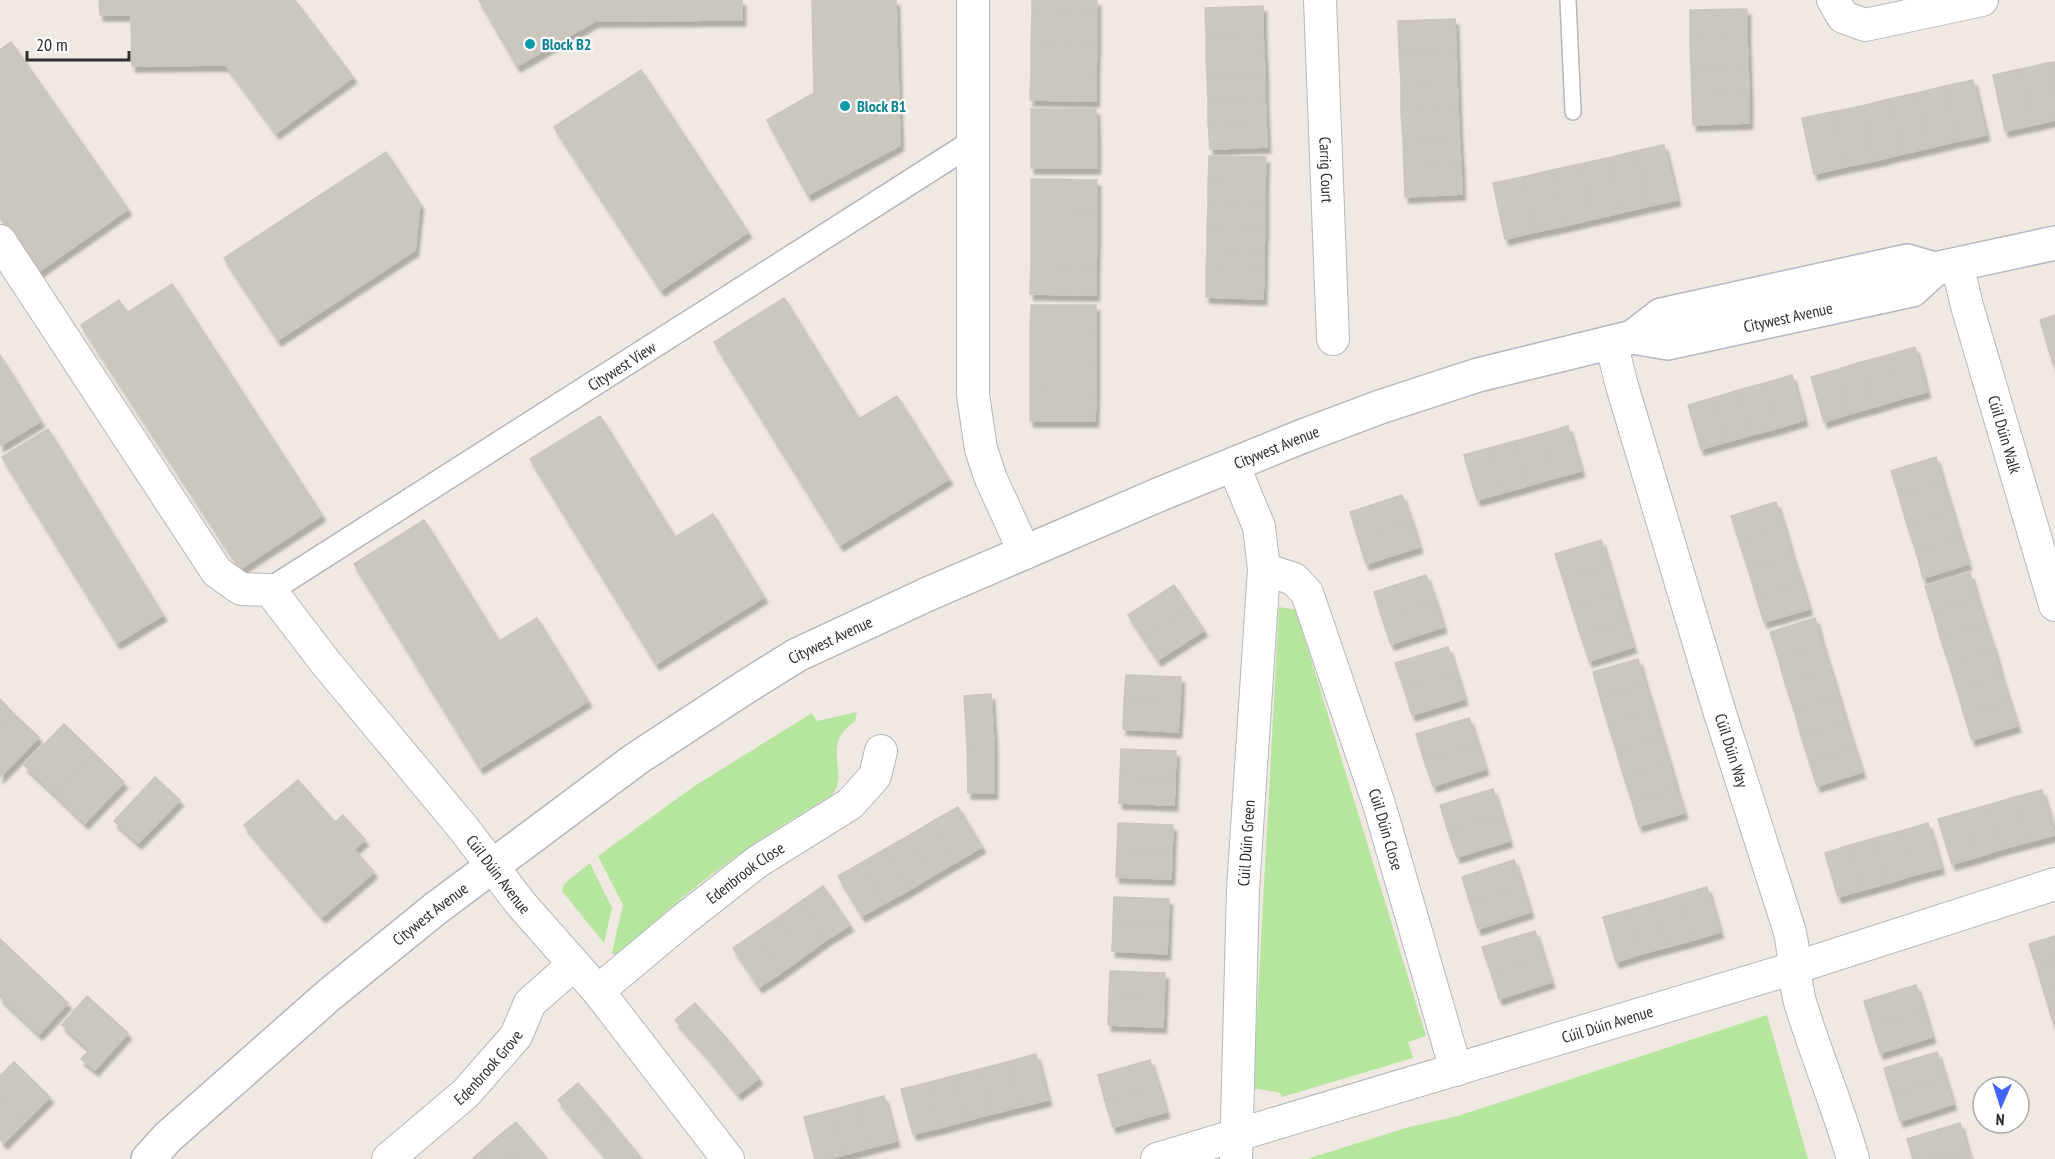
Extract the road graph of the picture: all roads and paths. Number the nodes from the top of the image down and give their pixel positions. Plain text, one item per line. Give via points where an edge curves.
1 (973, 0) edge
2 (1320, 0) edge
3 (1568, 0) edge
4 (1833, 0) edge
5 (1982, 0) edge
6 (1573, 112) dead end
7 (973, 142) junction
8 (0, 241) edge
9 (2055, 243) edge
10 (1946, 266) junction
11 (1333, 339) dead end
12 (1622, 339) junction
13 (1233, 464) junction
14 (1025, 553) junction
15 (1264, 569) junction
16 (270, 590) junction
17 (2055, 605) edge
18 (881, 751) dead end
19 (492, 866) junction
20 (2055, 884) edge
21 (573, 965) junction
22 (1794, 968) junction
23 (598, 991) junction
24 (1456, 1070) junction
25 (1236, 1148) edge
26 (148, 1159) edge
27 (388, 1159) edge
28 (728, 1159) edge
29 (1157, 1159) edge
30 (1854, 1159) edge

1 - 7 street
2 - 11 street, Carrig Court
3 - 6 lane
4 - 5 street via 1843,17 1865,25
7 - 14 street via 973,395 981,449
7 - 16 street, Citywest View
8 - 16 street via 217,572 241,589
9 - 10 street
10 - 12 street, Citywest Avenue via 1912,290 1668,343
10 - 17 street, Cúil Dúin Walk via 1967,306
12 - 13 street, Citywest Avenue via 1478,375 1380,407
12 - 22 street, Cúil Dúin Way via 1625,398 1789,929
13 - 14 street, Citywest Avenue
13 - 15 street, Cúil Dúin Green via 1259,527
14 - 19 street, Citywest Avenue via 797,655 636,759
15 - 24 street, Cúil Dúin Close via 1294,579 1307,593 1379,804
15 - 25 street, Cúil Dúin Green via 1243,889
16 - 19 street, Cúil Dúin Avenue
18 - 23 street, Edenbrook Close via 876,776 850,804 757,862
19 - 21 street, Cúil Dúin Avenue
19 - 26 street, Citywest Avenue via 329,995
20 - 22 street, Cúil Dúin Avenue
21 - 23 street, Cúil Dúin Avenue
21 - 27 street, Edenbrook Grove via 530,1003 516,1036 466,1093
22 - 24 street, Cúil Dúin Avenue
22 - 30 street, Cúil Dúin Way via 1800,999
23 - 28 street, Cúil Dúin Avenue
24 - 25 street, Cúil Dúin Avenue
25 - 29 street, Cúil Dúin Avenue

